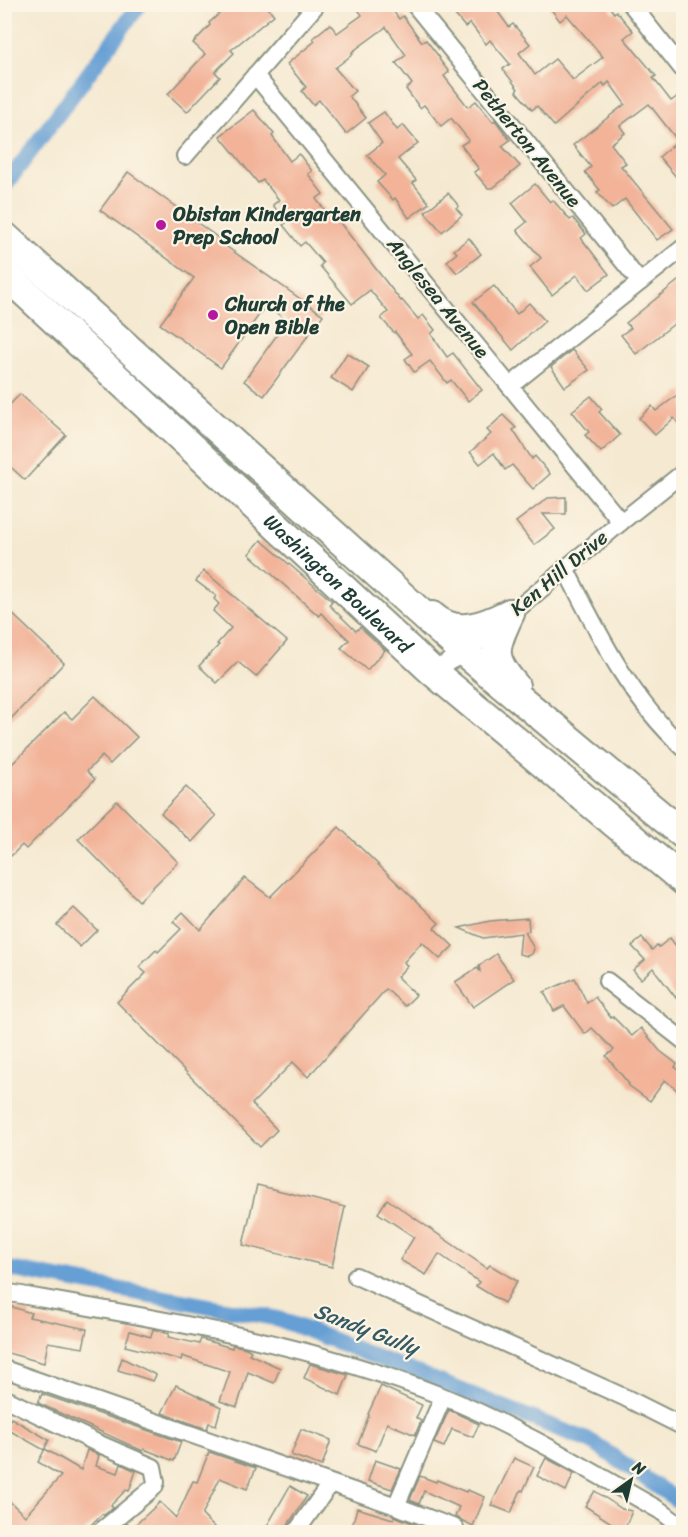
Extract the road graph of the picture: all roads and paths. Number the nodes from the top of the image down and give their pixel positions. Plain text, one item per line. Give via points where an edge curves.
1 (317, 4) edge
2 (414, 4) edge
3 (631, 4) edge
4 (684, 71) edge
5 (255, 75) junction
6 (185, 156) dead end
7 (4, 236) edge
8 (684, 247) edge
9 (15, 270) edge
10 (640, 282) junction
11 (510, 386) junction
12 (684, 472) edge
13 (621, 522) junction
14 (565, 568) junction
15 (396, 590) junction
16 (510, 613) junction
17 (465, 653) junction
18 (432, 671) junction
19 (533, 711) junction
20 (684, 748) edge
21 (684, 835) edge
22 (684, 881) edge
23 (607, 981) dead end
24 (684, 1041) edge
25 (356, 1276) dead end
26 (4, 1292) edge
27 (4, 1369) edge
28 (443, 1397) junction
29 (4, 1398) edge
30 (684, 1426) edge
31 (330, 1484) junction
32 (396, 1506) junction
33 (684, 1529) edge
34 (459, 1531) edge
35 (100, 1533) edge
36 (296, 1533) edge

1 - 5 street
2 - 10 street, Petherton Avenue
3 - 4 street
5 - 6 street
5 - 11 street, Anglesea Avenue
7 - 9 highway, Washington Boulevard
8 - 10 street
9 - 15 highway, Washington Boulevard
9 - 18 highway, Washington Boulevard
10 - 11 street
11 - 13 street, Anglesea Avenue
12 - 13 street, Ken Hill Drive
13 - 14 street, Ken Hill Drive
14 - 16 street, Ken Hill Drive
14 - 20 street via 609,654 643,704
15 - 16 highway via 449,627 478,626
15 - 17 highway, Washington Boulevard
16 - 17 street, Ken Hill Drive
16 - 19 highway via 500,637 498,664
17 - 18 street, Ken Hill Drive
17 - 19 highway, Washington Boulevard
18 - 22 highway, Washington Boulevard
19 - 21 highway, Washington Boulevard
23 - 24 street
25 - 30 street
26 - 28 street via 309,1352
27 - 31 street
28 - 32 street
28 - 33 street via 507,1424 661,1511
29 - 35 street via 153,1467 154,1487
31 - 32 street
31 - 36 street
32 - 34 street

